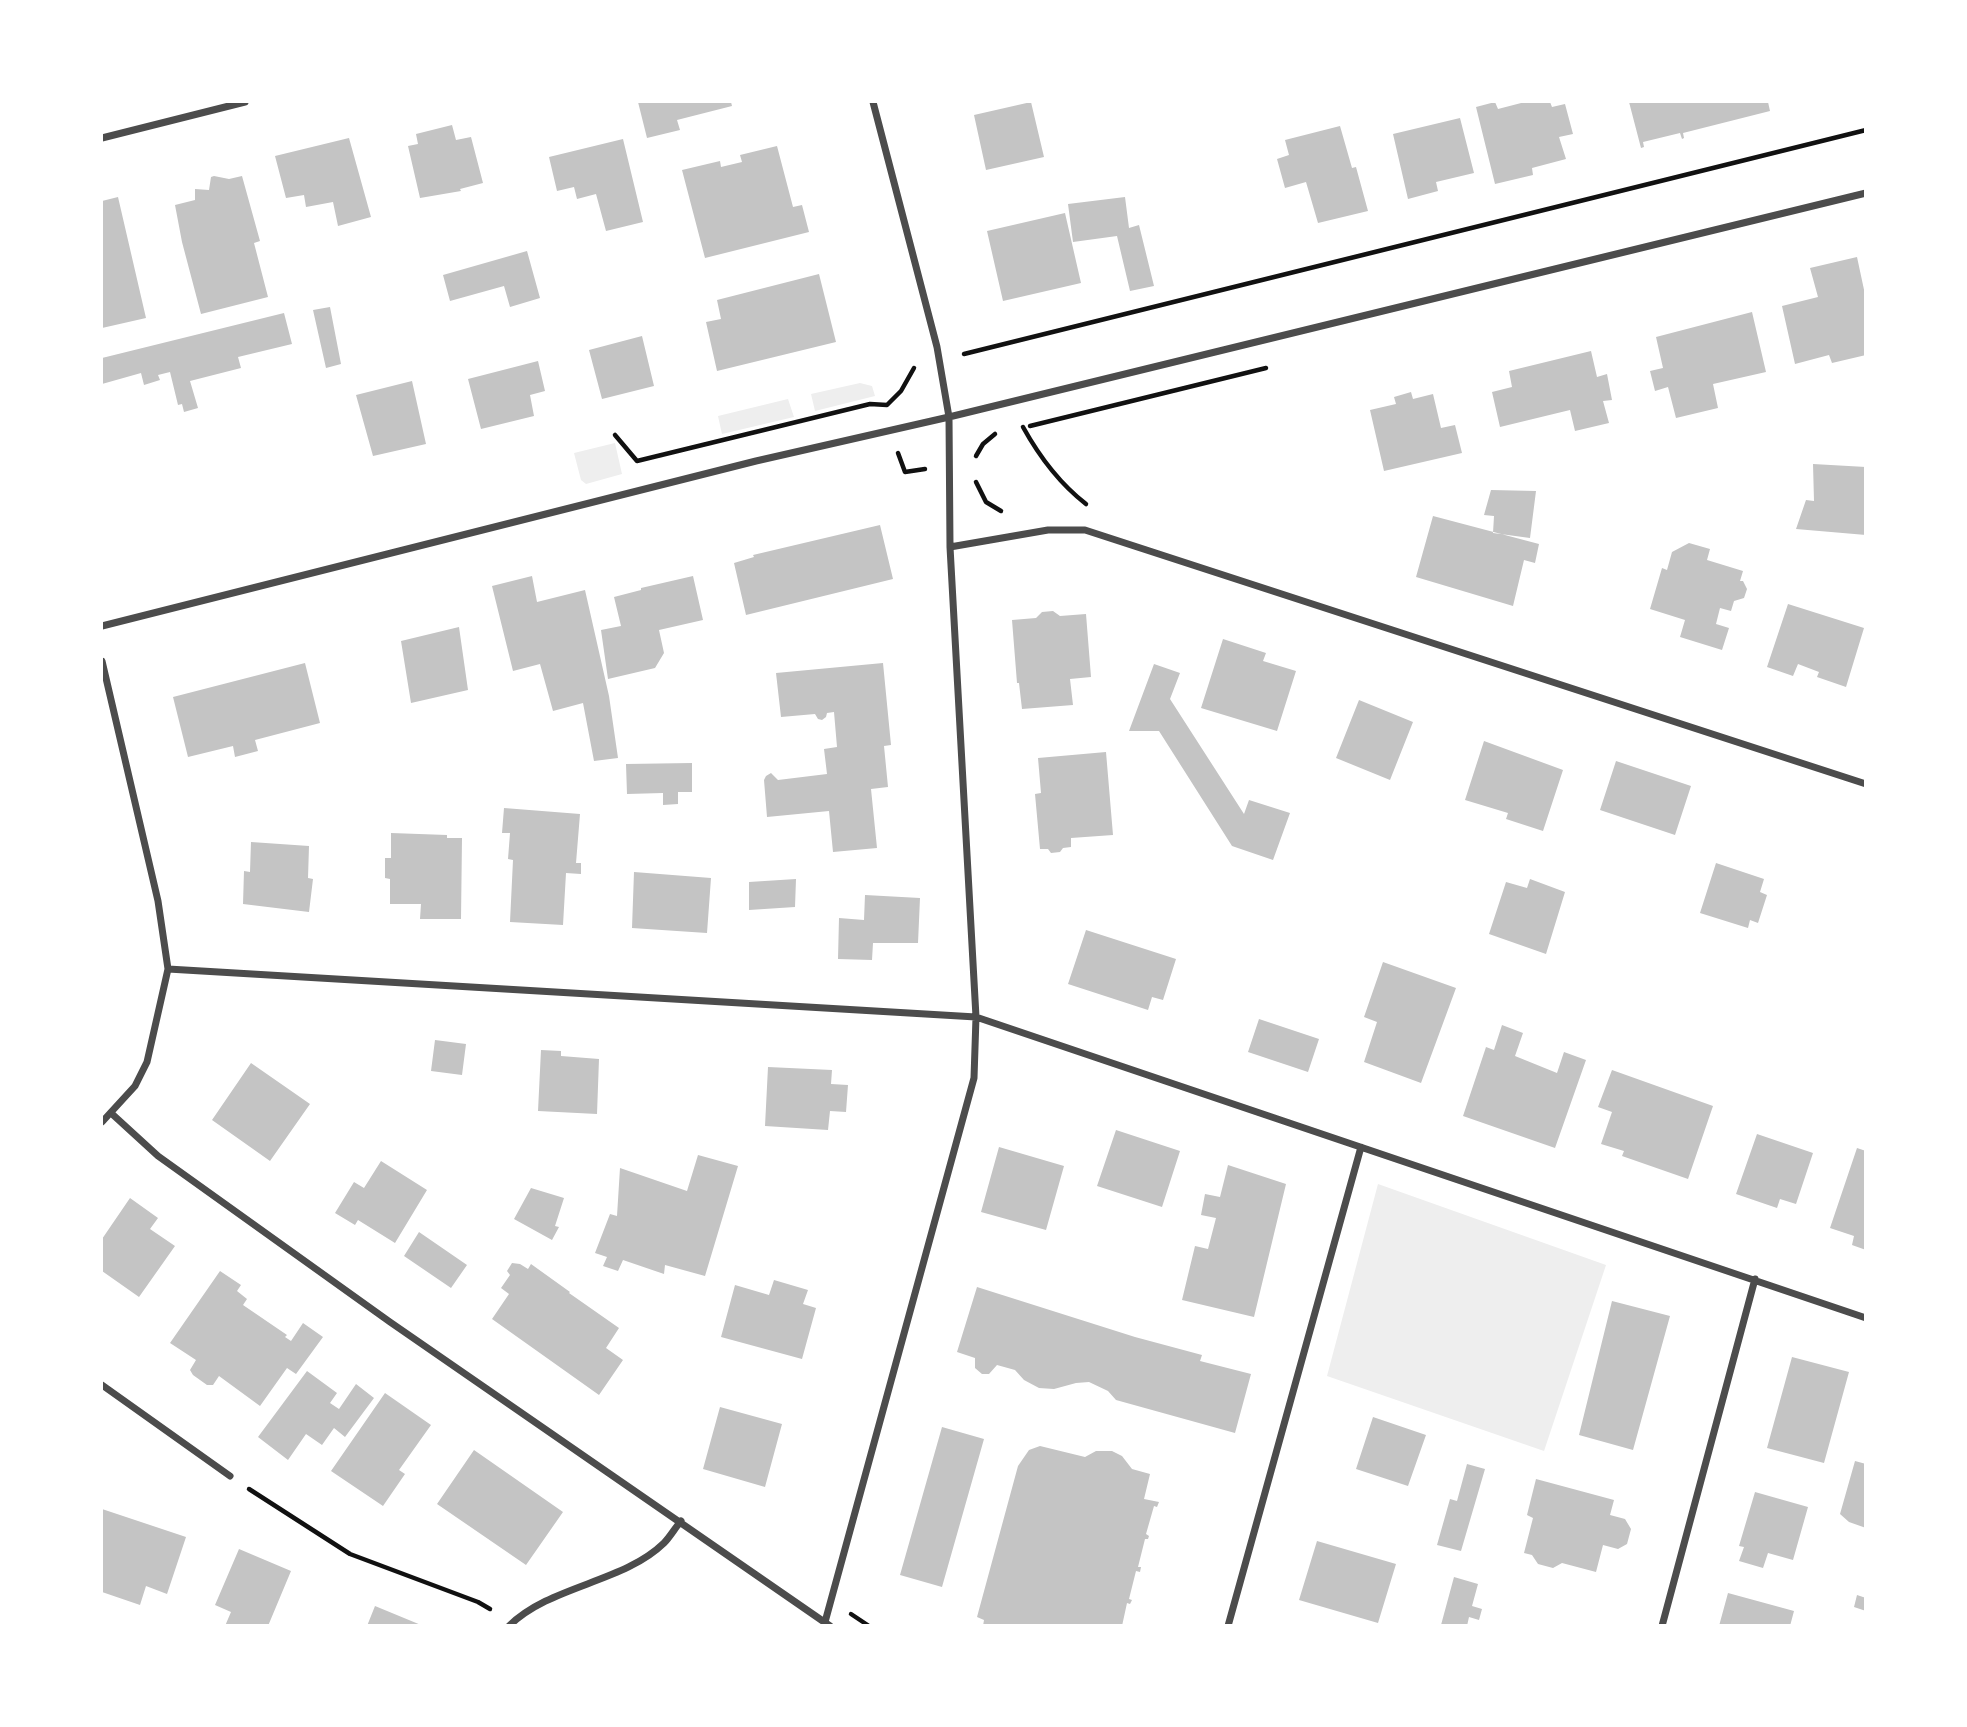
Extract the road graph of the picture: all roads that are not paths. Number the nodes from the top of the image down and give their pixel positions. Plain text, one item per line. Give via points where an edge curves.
1 (245, 102) edge
2 (873, 102) edge
3 (102, 138) edge
4 (1866, 193) edge
5 (948, 417) junction
6 (950, 547) junction
7 (102, 625) edge
8 (102, 661) edge
9 (1866, 785) edge
10 (168, 969) junction
11 (976, 1017) junction
12 (111, 1113) junction
13 (102, 1122) edge
14 (1361, 1147) junction
15 (1755, 1279) junction
16 (1866, 1318) edge
17 (102, 1385) edge
18 (230, 1476) road end
19 (681, 1521) junction
20 (510, 1624) edge
21 (827, 1624) edge
22 (1228, 1626) edge
23 (1662, 1626) edge

1 - 3 street
2 - 5 street via 937,347
4 - 5 street
5 - 6 street
5 - 7 street
6 - 9 street via 1048,530 1085,530
6 - 11 street
8 - 10 street via 158,901
10 - 11 street
10 - 12 street via 147,1062 135,1086
11 - 14 street
11 - 21 street via 974,1078
12 - 13 street
12 - 19 street via 158,1156 379,1315
14 - 15 street
14 - 22 street
15 - 16 street
15 - 23 street
17 - 18 street
19 - 20 street via 664,1543 641,1559 544,1601
19 - 21 street

